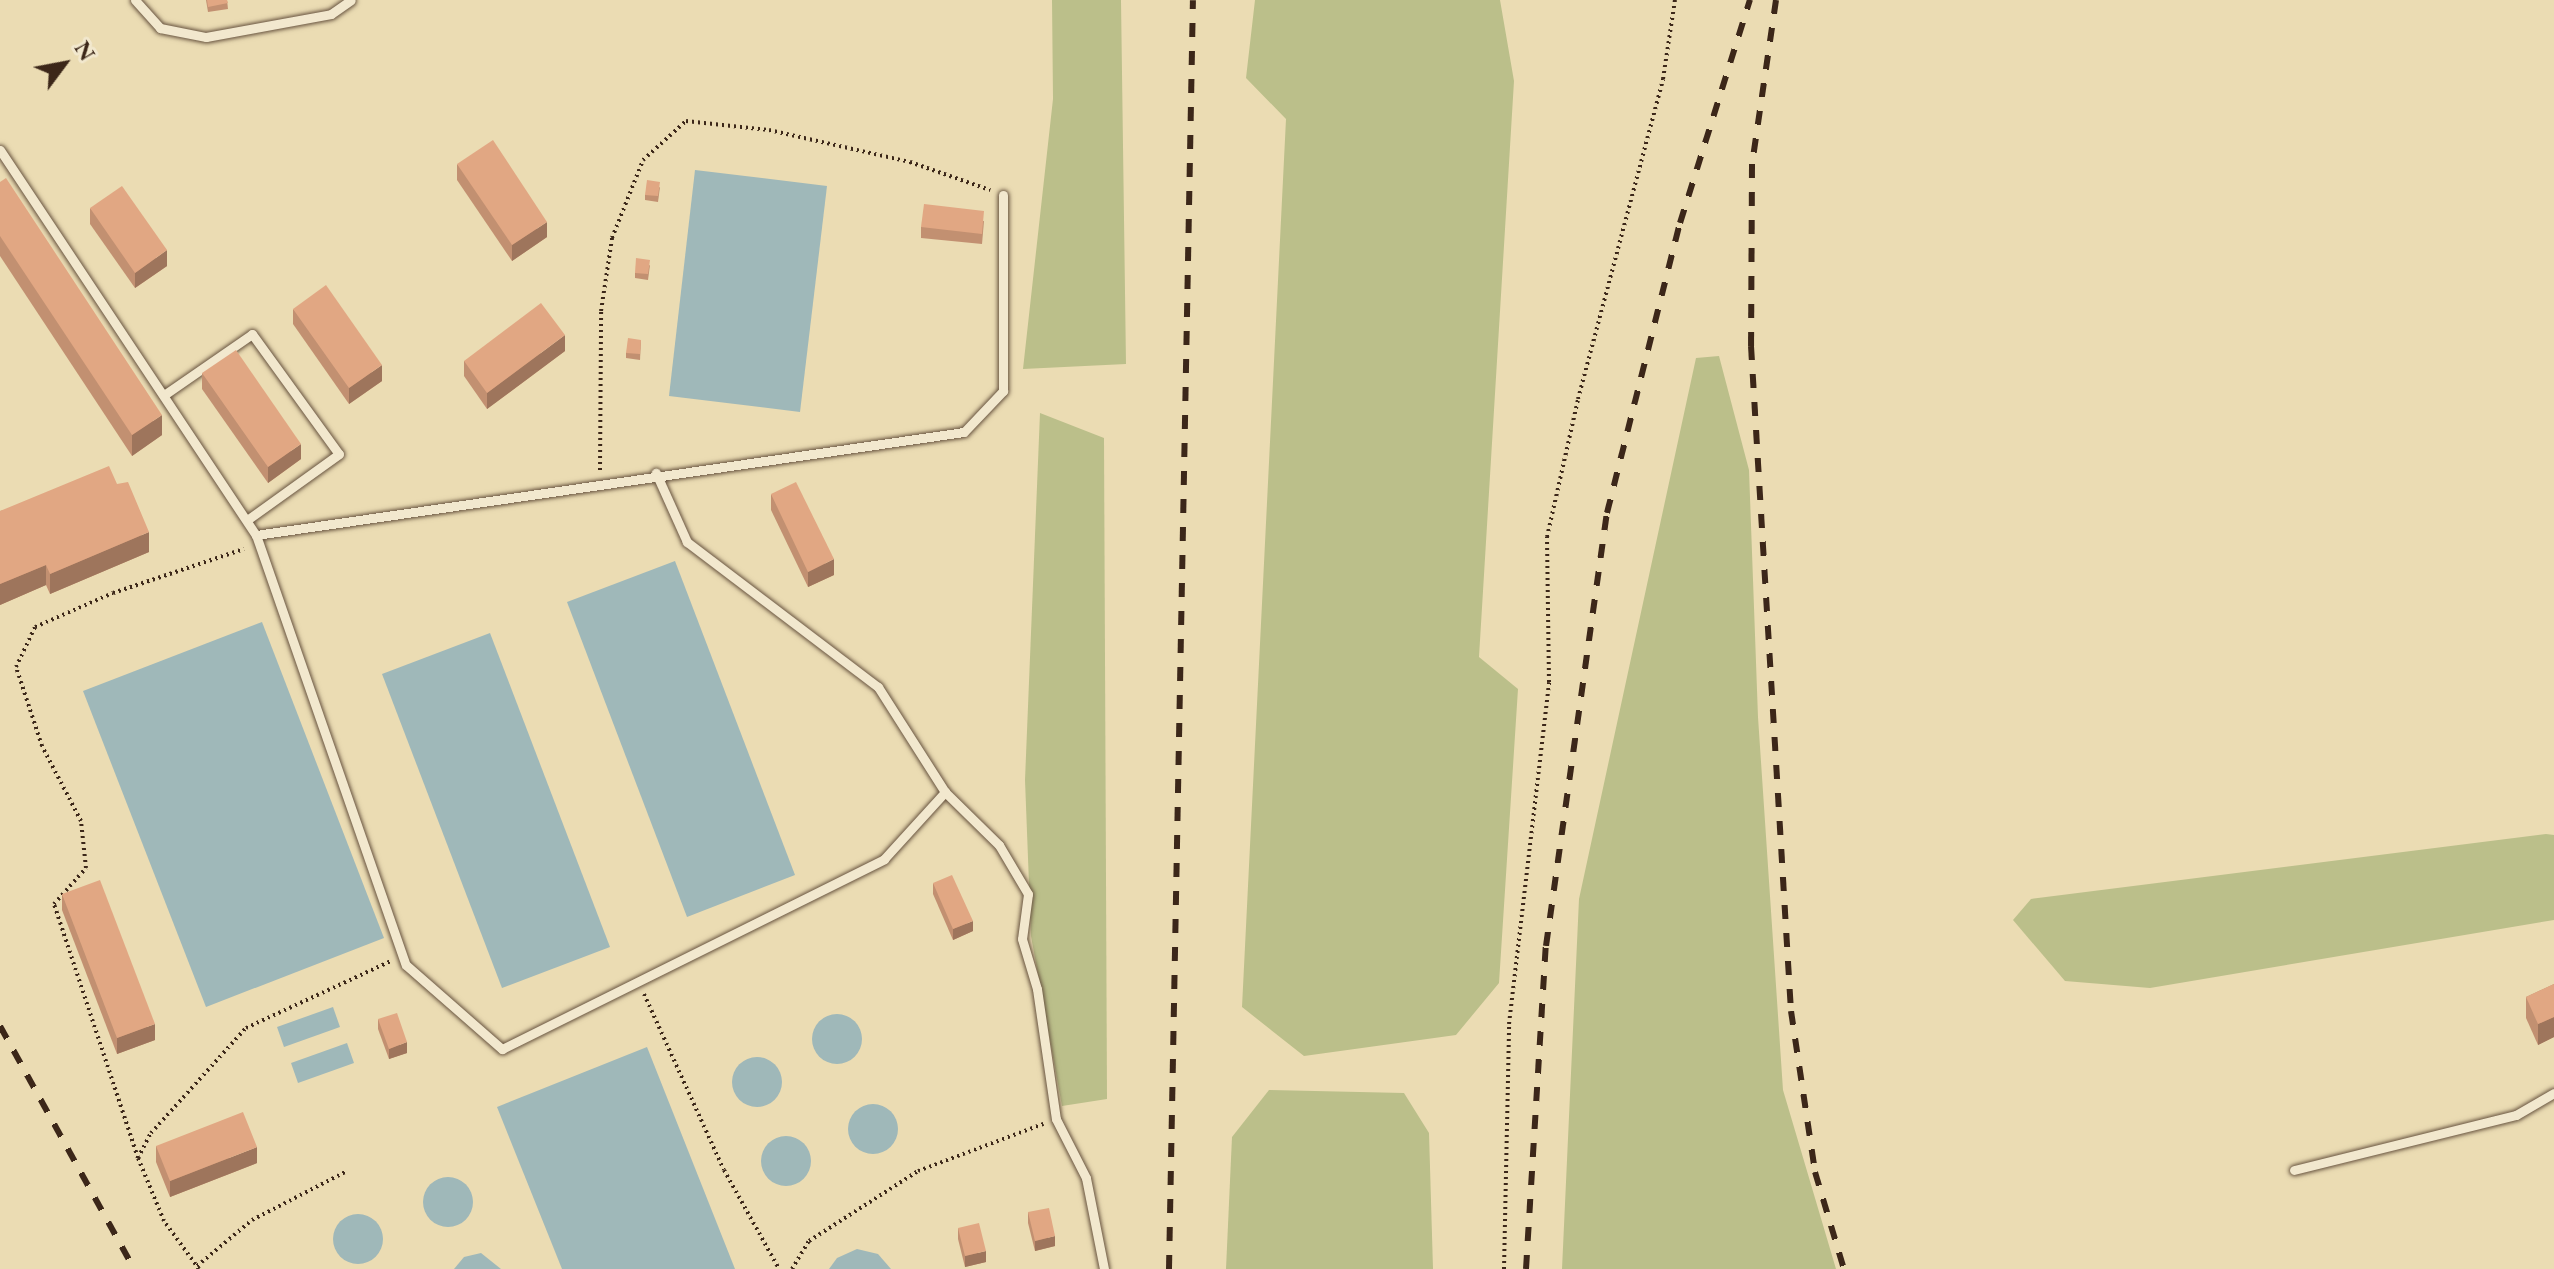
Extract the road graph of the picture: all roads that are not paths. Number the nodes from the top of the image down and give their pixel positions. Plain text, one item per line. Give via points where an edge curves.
1 (135, 0) edge
2 (351, 0) edge
3 (0, 150) edge
4 (1003, 195) road end
5 (164, 395) junction
6 (656, 473) junction
7 (247, 520) junction
8 (258, 539) junction
9 (945, 792) junction
10 (2554, 1093) edge
11 (2294, 1170) dead end
12 (1104, 1269) edge

1 - 2 lane via 160,28 206,37 331,14
3 - 5 lane
4 - 6 lane via 1003,391 964,432
5 - 7 lane
5 - 7 lane via 252,334 339,454
6 - 8 lane
6 - 9 lane via 687,542 878,687
7 - 8 lane
8 - 9 lane via 406,965 502,1049 884,859
9 - 12 lane via 999,845 1028,894 1022,939 1037,989 1056,1119 1086,1178
10 - 11 lane via 2516,1115

